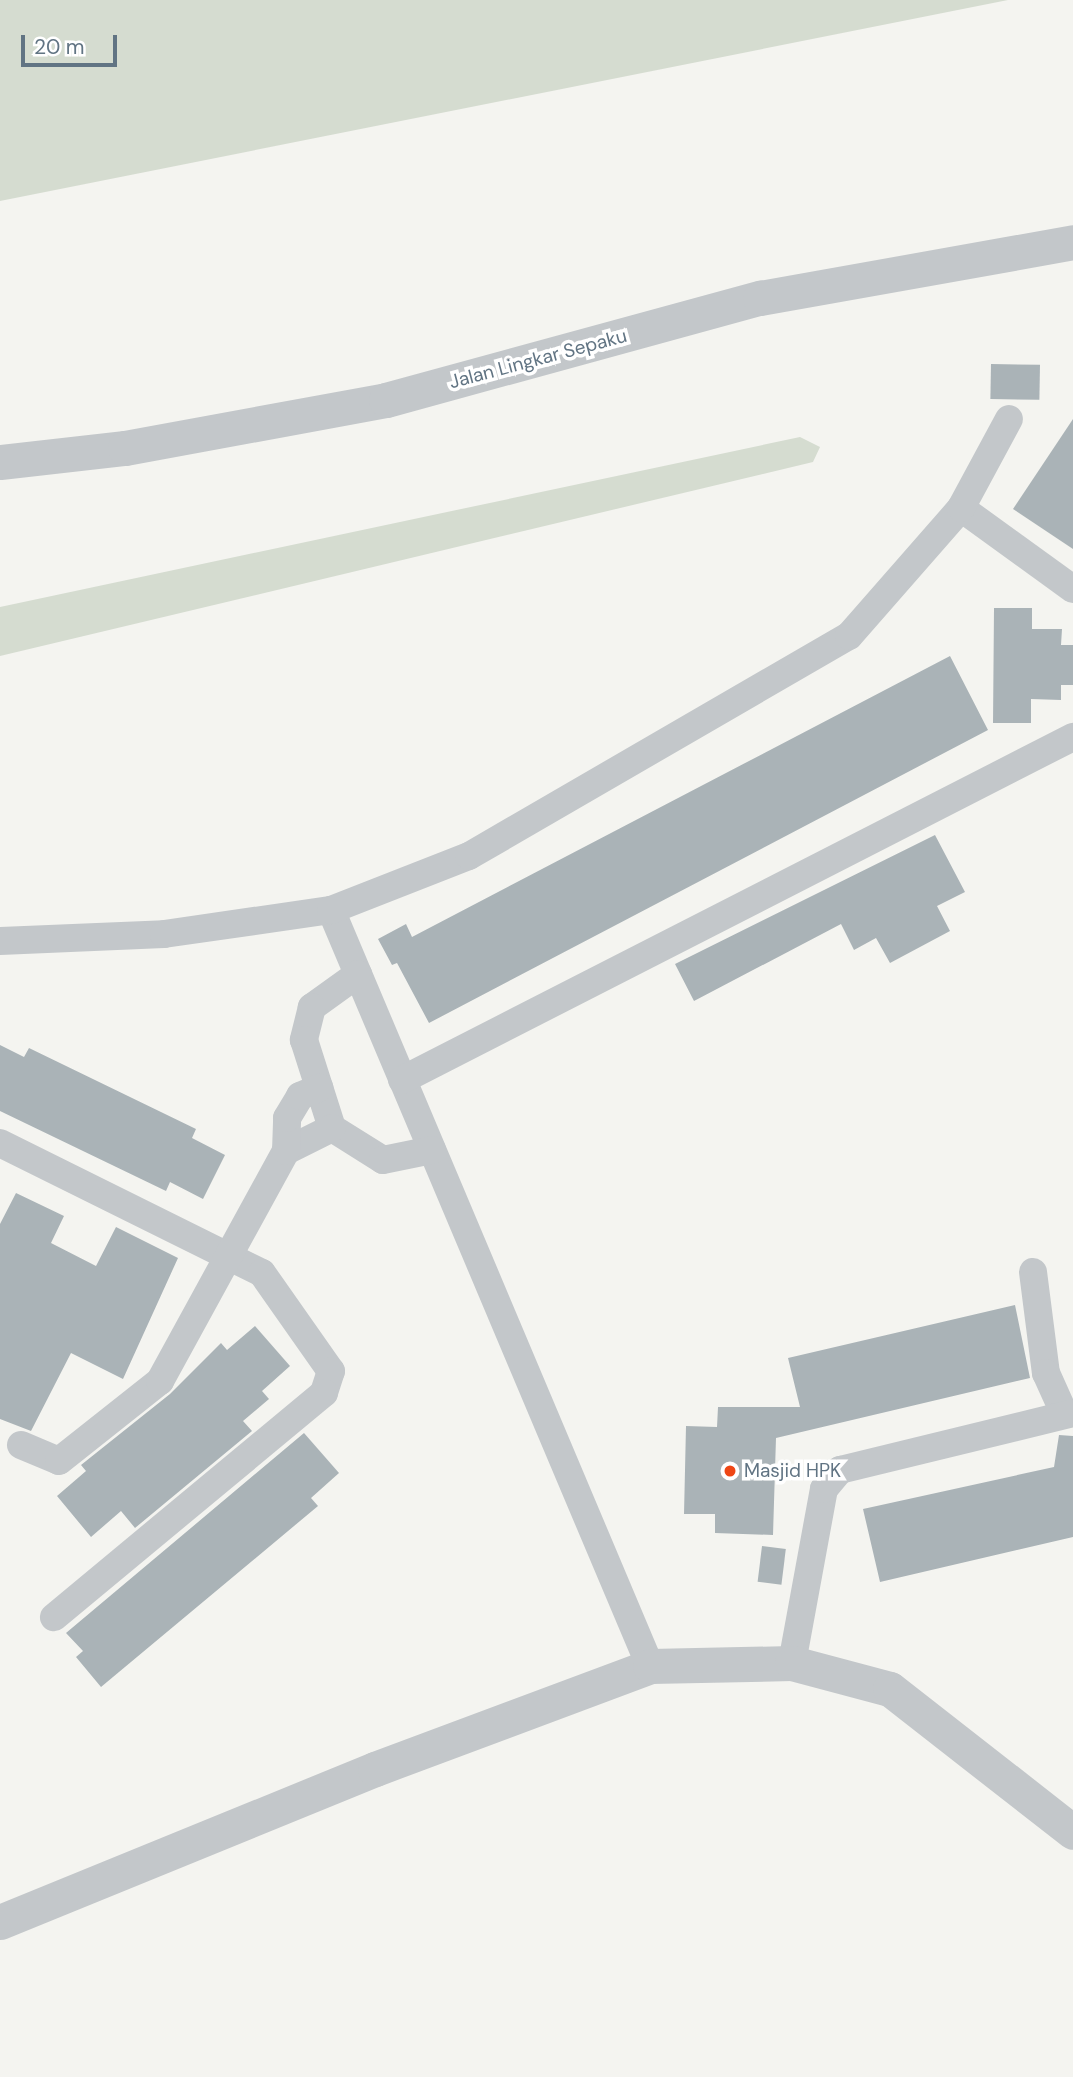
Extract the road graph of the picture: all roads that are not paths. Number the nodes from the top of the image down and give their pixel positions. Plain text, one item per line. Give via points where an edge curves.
1 (1073, 242) edge
2 (1009, 419) dead end
3 (0, 462) edge
4 (961, 508) junction
5 (1073, 589) edge
6 (1073, 737) edge
7 (331, 910) junction
8 (0, 941) edge
9 (358, 974) junction
10 (402, 1080) junction
11 (319, 1088) junction
12 (332, 1128) junction
13 (0, 1143) edge
14 (432, 1150) junction
15 (286, 1151) junction
16 (228, 1256) junction
17 (1033, 1272) dead end
18 (1069, 1413) edge
19 (21, 1445) dead end
20 (54, 1617) dead end
21 (792, 1663) junction
22 (650, 1666) junction
23 (1073, 1832) edge
24 (0, 1922) edge

1 - 3 street, Jalan Lingkar Sepaku via 760,298 386,400 125,448
2 - 4 street
4 - 5 street
4 - 7 street via 849,636 469,856
6 - 10 street
7 - 8 street via 164,934
7 - 9 street
9 - 10 street
9 - 11 street via 312,1007 304,1040
10 - 14 street
11 - 12 street
11 - 15 street via 300,1096 287,1118
12 - 14 street via 383,1160
12 - 15 street
13 - 16 street
14 - 22 street
15 - 16 street
16 - 19 street via 160,1381 59,1461
16 - 20 street via 270,1284 331,1371 324,1392
17 - 18 street via 1046,1373
18 - 21 street via 840,1470 824,1489
21 - 22 street
21 - 23 street via 890,1689
22 - 24 street via 375,1769

